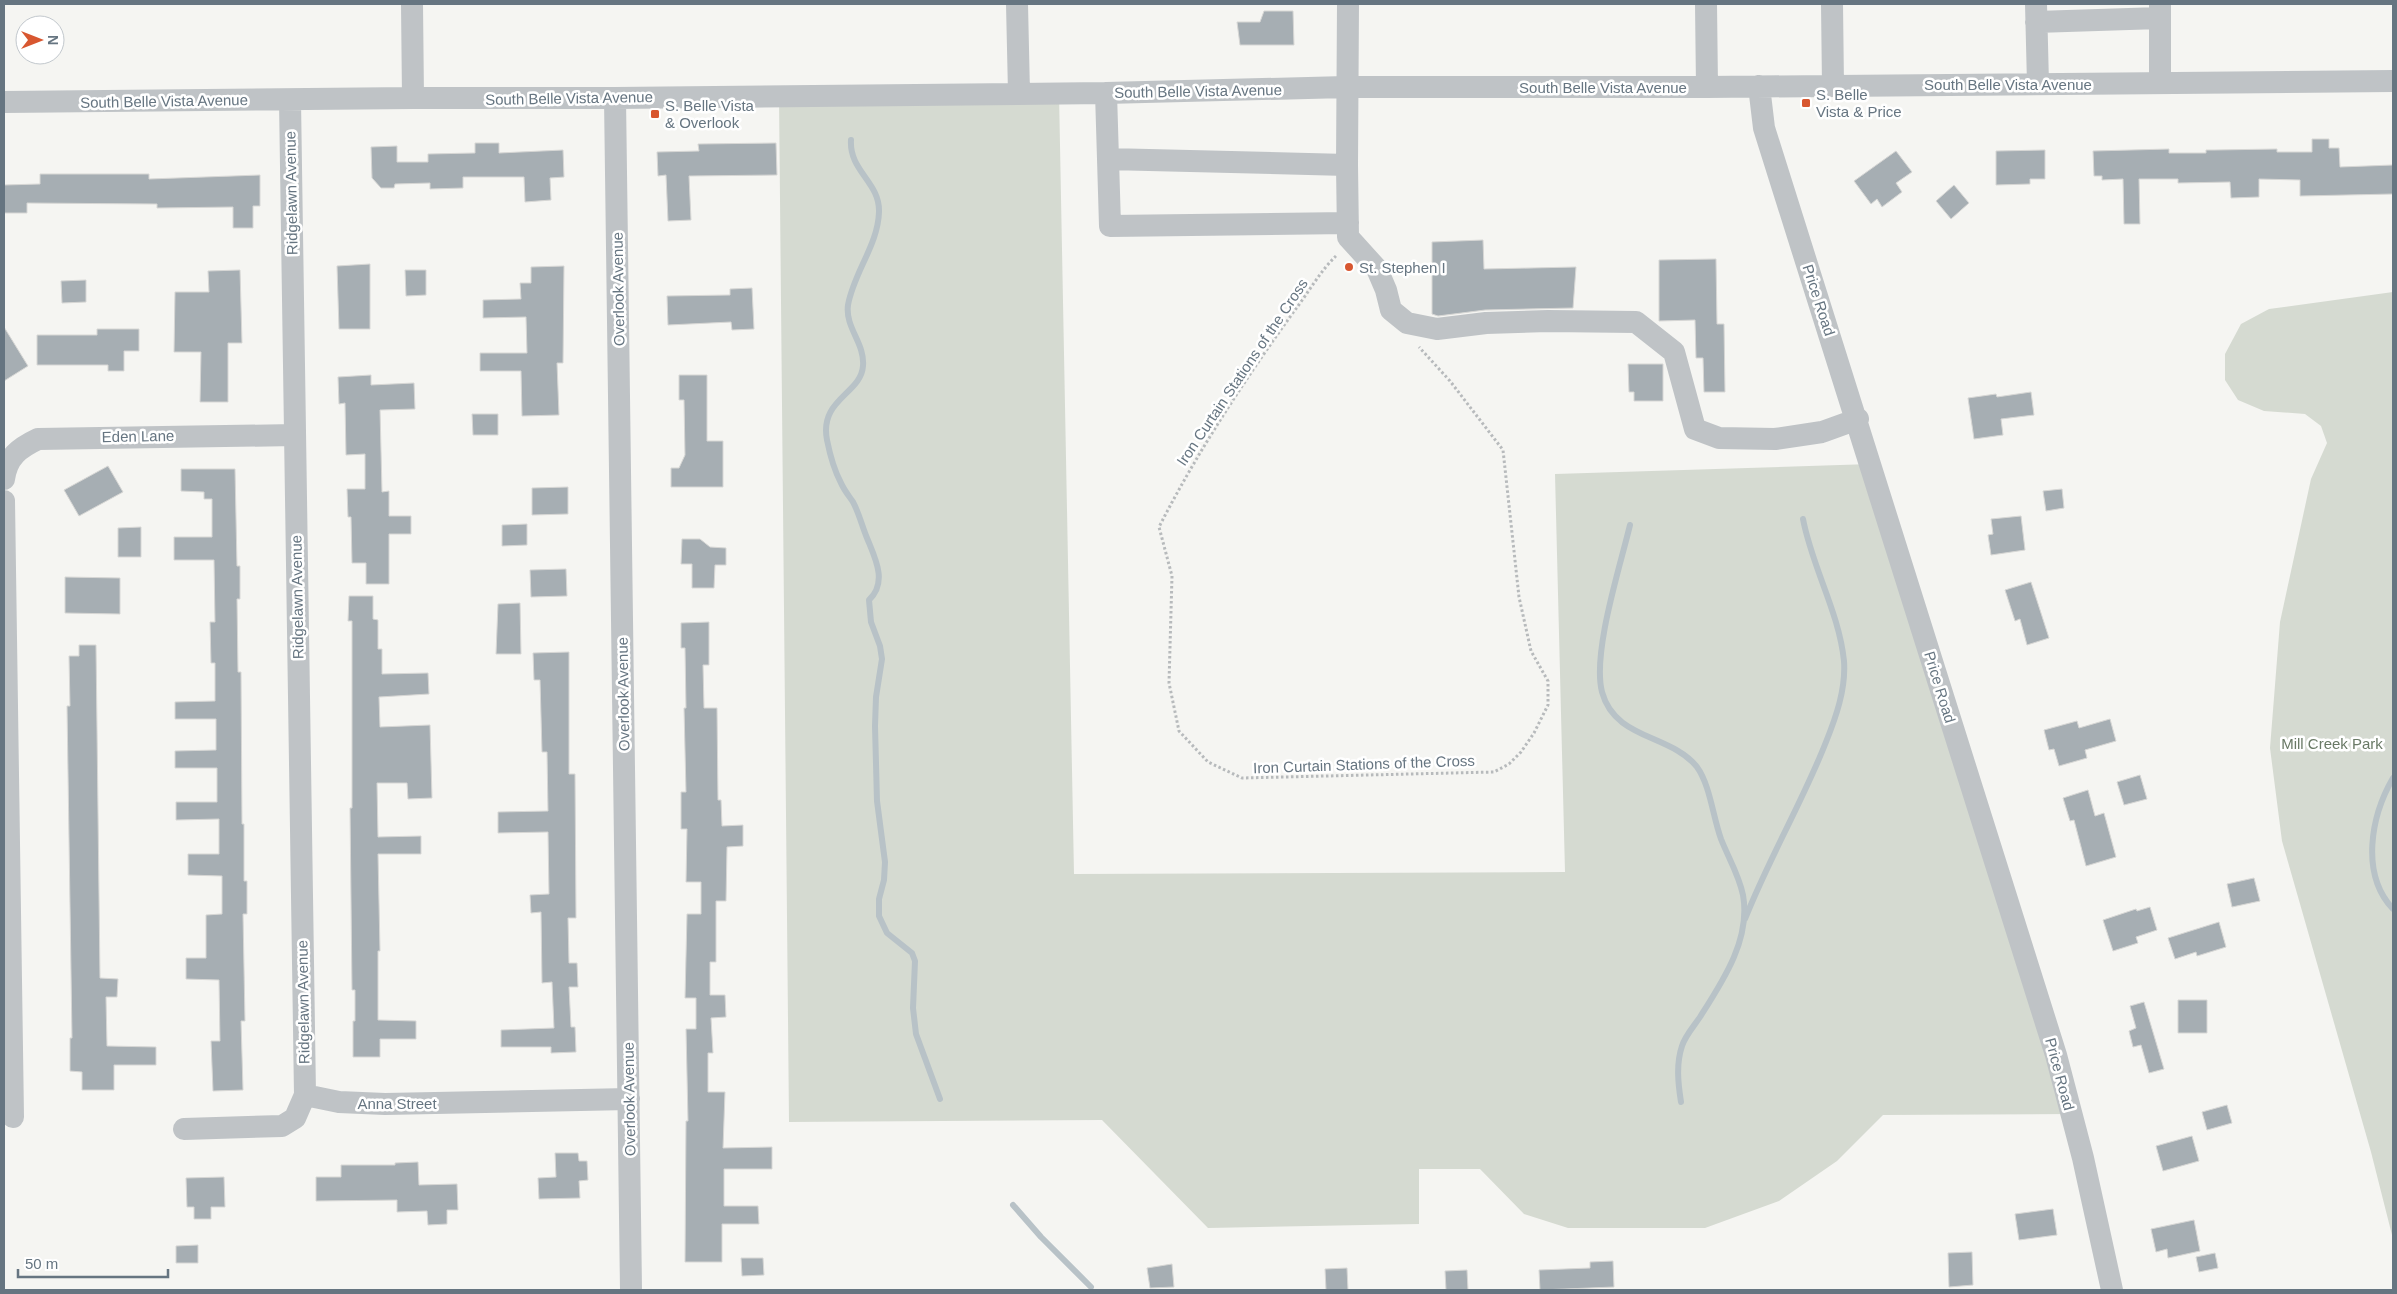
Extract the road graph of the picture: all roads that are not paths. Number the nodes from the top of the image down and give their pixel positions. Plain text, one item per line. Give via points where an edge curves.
1 (412, 4) edge
2 (1017, 4) edge
3 (1348, 4) edge
4 (1706, 4) edge
5 (1832, 4) edge
6 (2160, 11) edge
7 (2036, 13) edge
8 (2393, 81) edge
9 (2160, 83) junction
10 (2038, 84) junction
11 (1759, 86) junction
12 (1833, 86) junction
13 (1346, 87) junction
14 (1707, 87) junction
15 (1019, 93) junction
16 (1106, 93) junction
17 (413, 98) junction
18 (615, 98) junction
19 (290, 100) junction
20 (4, 102) edge
21 (1108, 159) junction
22 (1347, 165) junction
23 (1348, 223) junction
24 (1858, 420) junction
25 (295, 435) junction
26 (4, 479) edge
27 (4, 501) edge
28 (305, 1095) junction
29 (629, 1099) junction
30 (13, 1116) dead end
31 (184, 1129) dead end
32 (631, 1290) edge
33 (2112, 1290) edge

1 - 17 street
2 - 15 street
3 - 13 street
4 - 14 street
5 - 12 street
6 - 7 street
6 - 9 street
7 - 10 street
8 - 9 street, South Belle Vista Avenue
9 - 10 street, South Belle Vista Avenue
10 - 12 street, South Belle Vista Avenue
11 - 12 street, South Belle Vista Avenue
11 - 14 street, South Belle Vista Avenue
11 - 24 street, Price Road via 1764,128
13 - 14 street, South Belle Vista Avenue
13 - 16 street, South Belle Vista Avenue
13 - 22 street
15 - 16 street, South Belle Vista Avenue
15 - 18 street, South Belle Vista Avenue
16 - 21 street
17 - 18 street, South Belle Vista Avenue
17 - 19 street, South Belle Vista Avenue
18 - 29 street, Overlook Avenue
19 - 20 street, South Belle Vista Avenue
19 - 25 street, Ridgelawn Avenue
21 - 22 street
21 - 23 street via 1110,226
22 - 23 street
23 - 24 street via 1348,237 1377,269 1391,310 1407,323 1437,329 1486,323 1636,322 1674,352 1695,429 1718,438 1775,439 1822,432
24 - 33 street, Price Road via 2056,1056 2083,1158
25 - 26 street, Eden Lane via 38,439 18,449 10,459
25 - 28 street, Ridgelawn Avenue
27 - 30 street
28 - 29 street, Anna Street via 339,1102 385,1104
28 - 31 street via 295,1118 282,1126
29 - 32 street, Overlook Avenue

